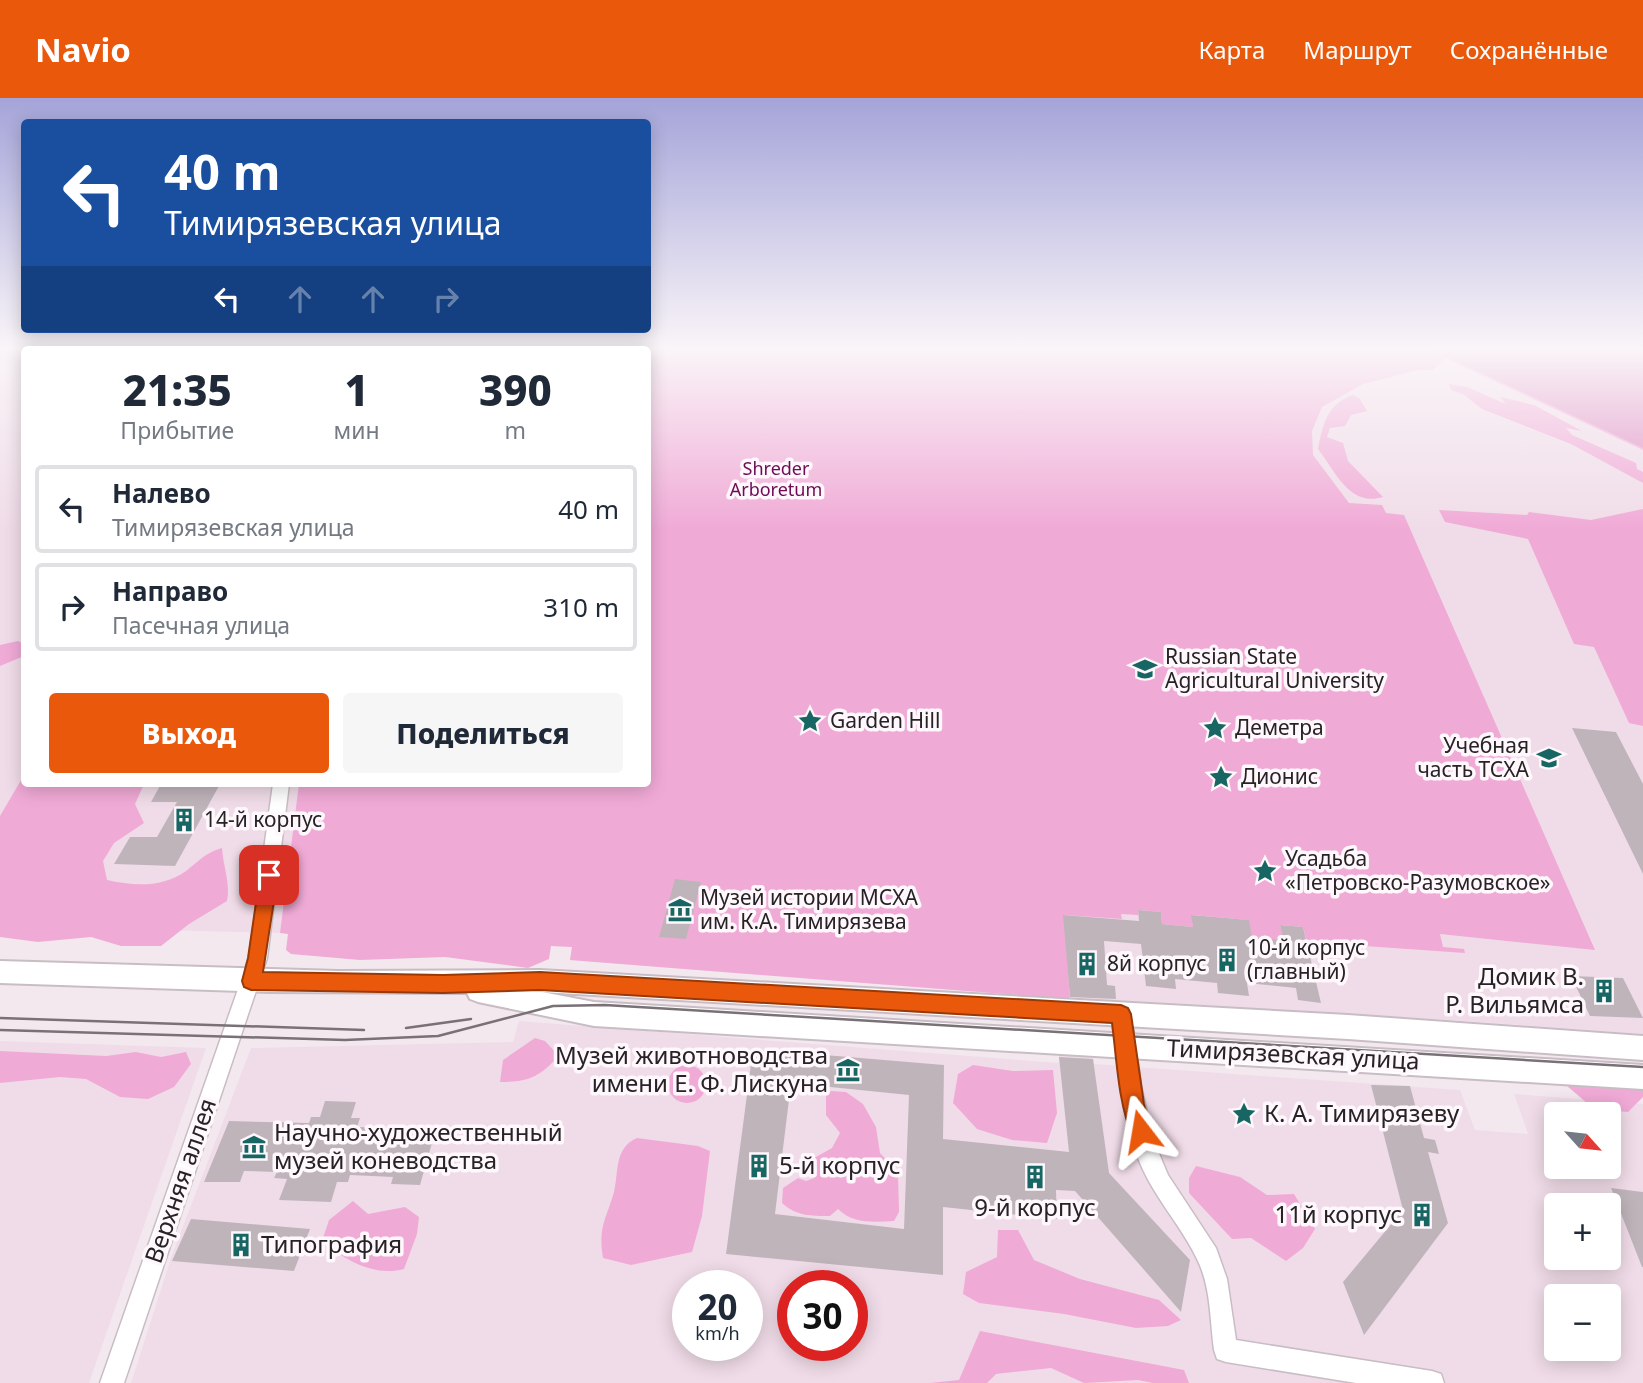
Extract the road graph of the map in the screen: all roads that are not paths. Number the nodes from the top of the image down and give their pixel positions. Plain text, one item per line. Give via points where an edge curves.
1 (281, 787) edge
2 (0, 972) edge
3 (251, 981) junction
4 (443, 984) junction
5 (1121, 1014) junction
6 (1125, 1045) junction
7 (1643, 1048) edge
8 (1643, 1077) edge
9 (112, 1383) edge
10 (1432, 1383) edge

1 - 3 street, Верхняя аллея
2 - 3 main road, Тимирязевская улица
3 - 4 main road, Тимирязевская улица
3 - 9 street, Верхняя аллея
4 - 5 main road, Тимирязевская улица via 540,981
4 - 6 main road, Тимирязевская улица via 594,1014
5 - 6 street
5 - 7 main road, Тимирязевская улица
6 - 8 main road, Тимирязевская улица
6 - 10 street via 1133,1104 1148,1158 1208,1255 1226,1350

